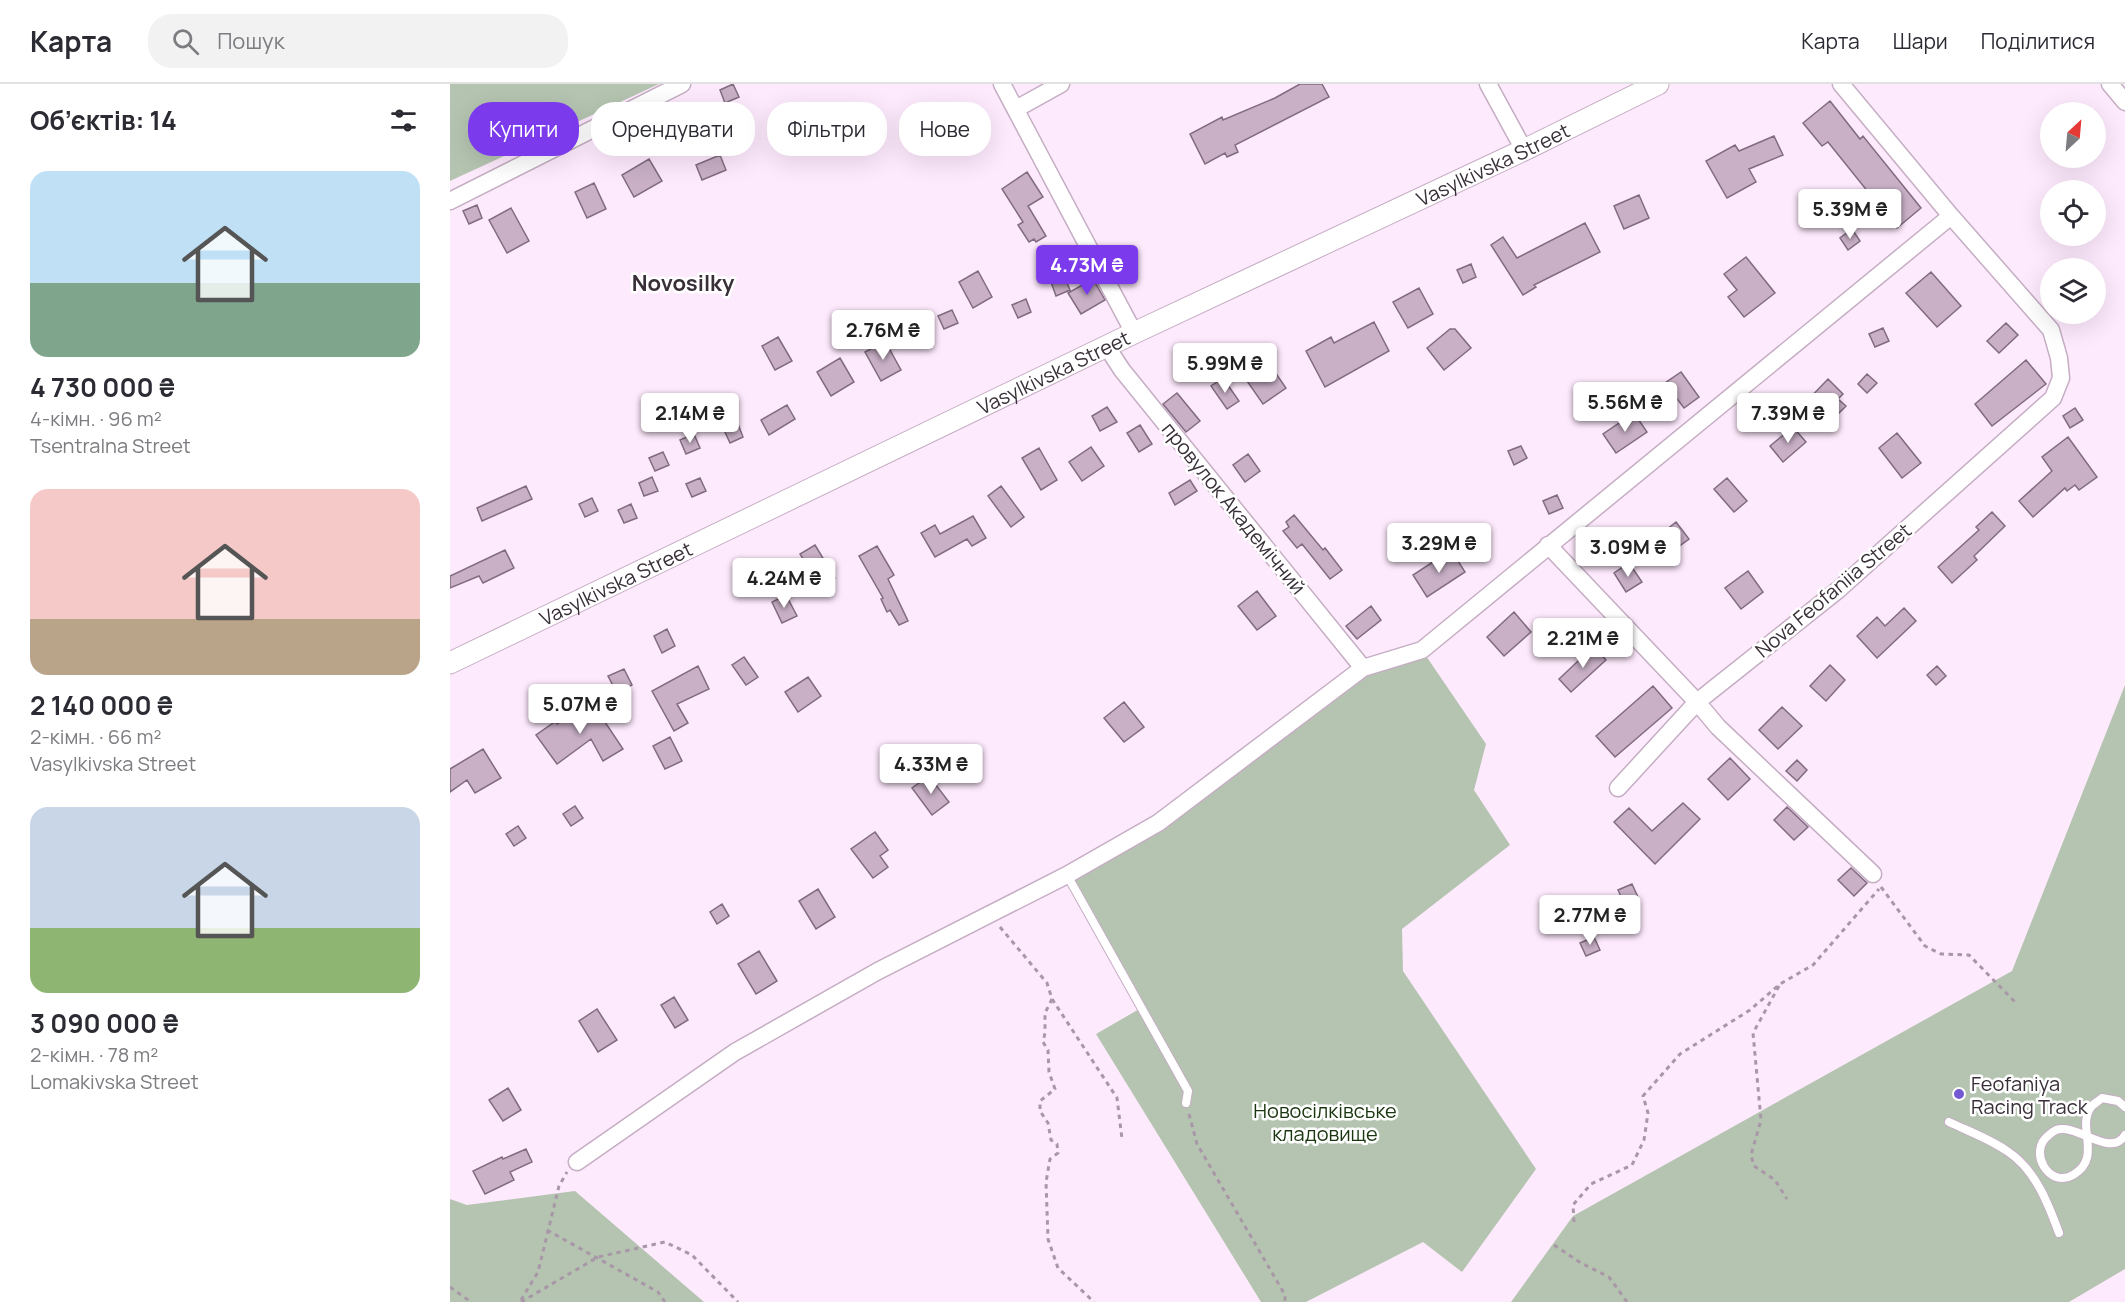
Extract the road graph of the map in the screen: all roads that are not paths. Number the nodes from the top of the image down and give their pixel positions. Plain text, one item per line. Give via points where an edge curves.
1 (682, 84) edge
2 (1002, 84) edge
3 (1060, 84) edge
4 (1488, 84) edge
5 (1658, 84) edge
6 (1840, 84) edge
7 (2110, 84) edge
8 (2125, 102) edge
9 (1016, 110) junction
10 (1524, 150) junction
11 (450, 201) edge
12 (1951, 216) junction
13 (1134, 333) junction
14 (1107, 347) junction
15 (1548, 545) junction
16 (450, 663) edge
17 (1364, 668) junction
18 (1697, 702) junction
19 (1618, 788) dead end
20 (1067, 875) junction
21 (1877, 880) road end
22 (1186, 1103) road end
23 (2125, 1107) edge
24 (1949, 1122) dead end
25 (2125, 1135) edge
26 (2087, 1137) junction
27 (577, 1162) road end
28 (2042, 1164) junction
29 (2030, 1173) junction
30 (2059, 1233) dead end

1 - 11 street
2 - 9 street
3 - 9 street
4 - 10 street
5 - 10 street, Vasylkivska Street
6 - 12 street
7 - 8 street
9 - 13 street
10 - 13 street, Vasylkivska Street
12 - 15 street
12 - 18 street, Nova Feofaniia Street via 2051,330 2061,378 2053,398 1838,590
13 - 14 street, Vasylkivska Street
14 - 16 street, Vasylkivska Street
14 - 17 street, провулок Академічний
15 - 17 street via 1422,650
15 - 18 street
17 - 20 street via 1158,823
18 - 19 street, Nova Feofaniia Street
18 - 21 street via 1718,727
20 - 22 lane via 1188,1091
20 - 27 street via 878,971 735,1052
23 - 26 lane via 2118,1101 2102,1098 2090,1108
24 - 29 lane via 2008,1152
25 - 26 lane via 2113,1144
26 - 28 lane via 2070,1130 2056,1130 2045,1138 2039,1151
26 - 28 lane via 2089,1152 2083,1166 2073,1175 2063,1179 2051,1175
28 - 29 lane
29 - 30 lane via 2046,1198

